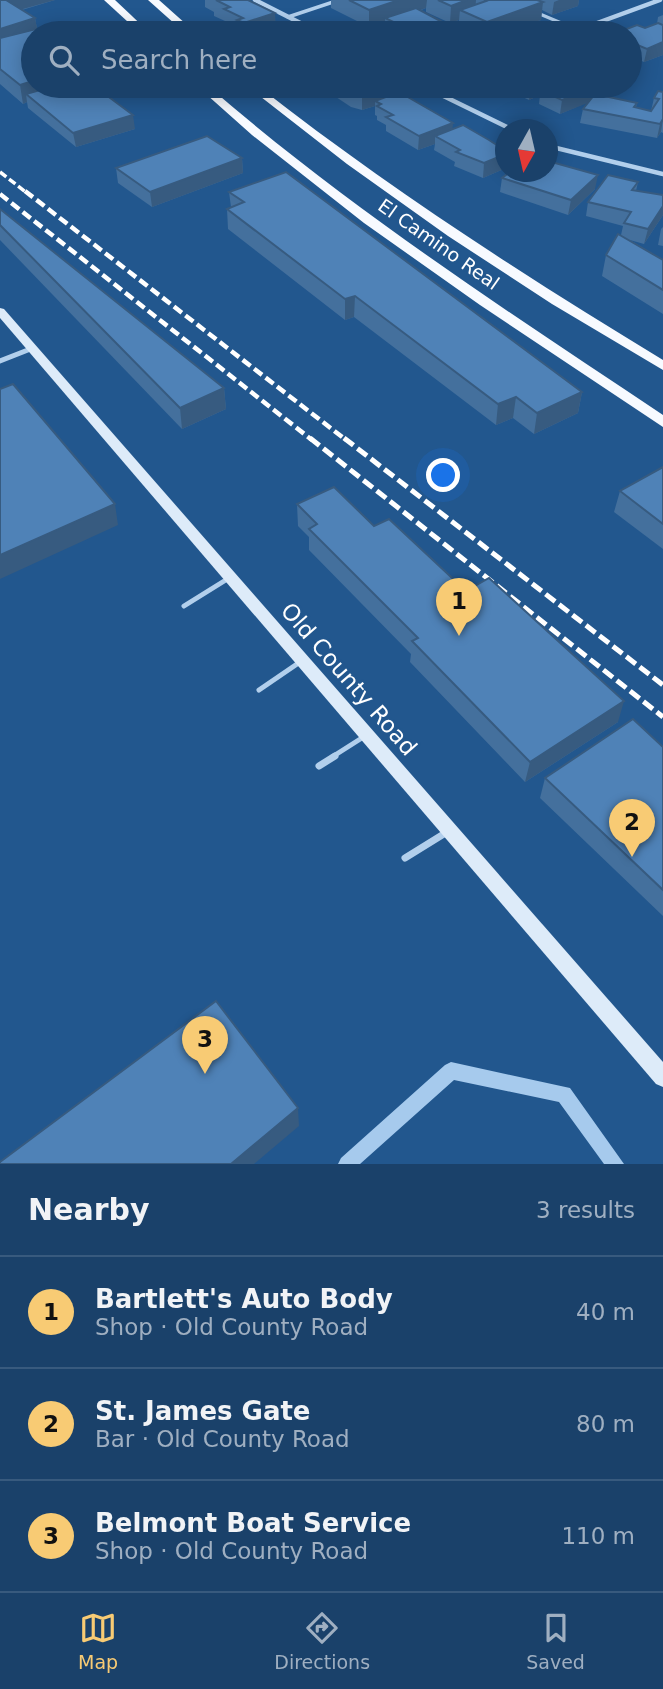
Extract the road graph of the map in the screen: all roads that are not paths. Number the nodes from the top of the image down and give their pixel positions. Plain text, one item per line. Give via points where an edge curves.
1 (109, 0) edge
2 (153, 0) edge
3 (255, 0) edge
4 (339, 0) edge
5 (660, 0) edge
6 (531, 10) edge
7 (288, 17) junction
8 (132, 21) edge
9 (177, 21) edge
10 (296, 21) edge
11 (557, 21) edge
12 (603, 21) edge
13 (216, 98) edge
14 (267, 98) edge
15 (448, 98) edge
16 (495, 121) edge
17 (558, 148) edge
18 (663, 174) edge
19 (0, 311) edge
20 (33, 348) junction
21 (0, 361) edge
22 (663, 366) edge
23 (663, 422) edge
24 (232, 577) junction
25 (184, 606) dead end
26 (304, 660) junction
27 (259, 690) dead end
28 (368, 734) junction
29 (319, 766) dead end
30 (450, 830) junction
31 (405, 858) dead end
32 (663, 1077) edge

1 - 8 main road
2 - 9 main road
3 - 7 street
4 - 7 lane
5 - 12 street
6 - 11 lane
7 - 10 street
13 - 23 main road, El Camino Real via 365,215
14 - 22 main road, El Camino Real via 466,243
15 - 16 street
17 - 18 street
19 - 20 main road, Old County Road
20 - 21 street
20 - 24 main road, Old County Road
24 - 25 lane
24 - 26 main road, Old County Road
26 - 27 lane
26 - 28 main road, Old County Road
28 - 29 lane
28 - 30 main road, Old County Road
30 - 31 lane
30 - 32 main road, Old County Road

